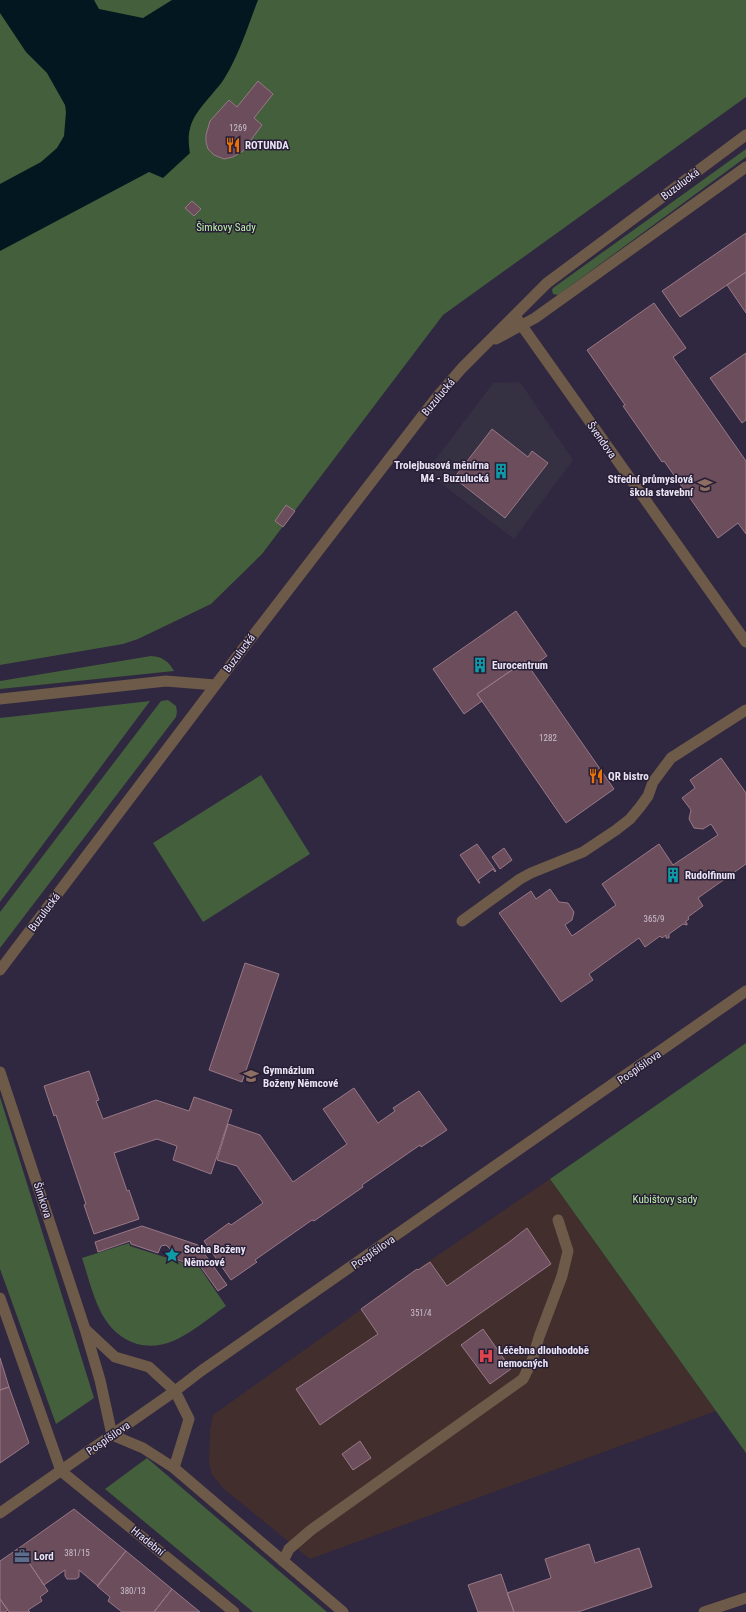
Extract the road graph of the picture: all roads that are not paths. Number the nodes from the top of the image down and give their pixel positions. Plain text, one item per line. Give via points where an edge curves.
1 (746, 135) edge
2 (746, 167) edge
3 (515, 316) junction
4 (521, 326) junction
5 (487, 344) junction
6 (746, 642) edge
7 (215, 685) junction
8 (0, 699) edge
9 (746, 710) edge
10 (462, 921) dead end
11 (0, 970) edge
12 (746, 991) edge
13 (0, 1072) edge
14 (558, 1220) dead end
15 (0, 1298) edge
16 (85, 1329) junction
17 (175, 1391) junction
18 (112, 1435) junction
19 (174, 1468) junction
20 (61, 1471) junction
21 (0, 1514) edge
22 (283, 1561) junction
23 (746, 1598) edge
24 (234, 1612) edge
25 (343, 1612) edge
26 (704, 1612) edge

1 - 3 street, Buzulucká via 547,283
2 - 4 street, Buzulucká via 542,314
3 - 4 street, Švendova
3 - 5 street, Buzulucká
4 - 5 street, Buzulucká
4 - 6 street, Švendova
5 - 7 street, Buzulucká via 436,398
7 - 8 street via 166,681
7 - 11 street, Buzulucká
9 - 10 street via 671,758 652,782 648,796 640,807 616,830 583,852 520,879
12 - 17 street, Pospíšilova
13 - 16 street, Šimkova
14 - 22 street via 568,1251 562,1276 532,1361 523,1379 311,1530 289,1549
15 - 20 street
16 - 17 street, Šimkova via 115,1357 149,1367
16 - 18 street, Šimkova
17 - 18 street, Pospíšilova
17 - 19 street via 189,1419
18 - 19 street via 143,1448
18 - 20 street, Pospíšilova
19 - 22 street
20 - 21 street, Pospíšilova
20 - 24 street, Hradební
22 - 25 street
23 - 26 street

